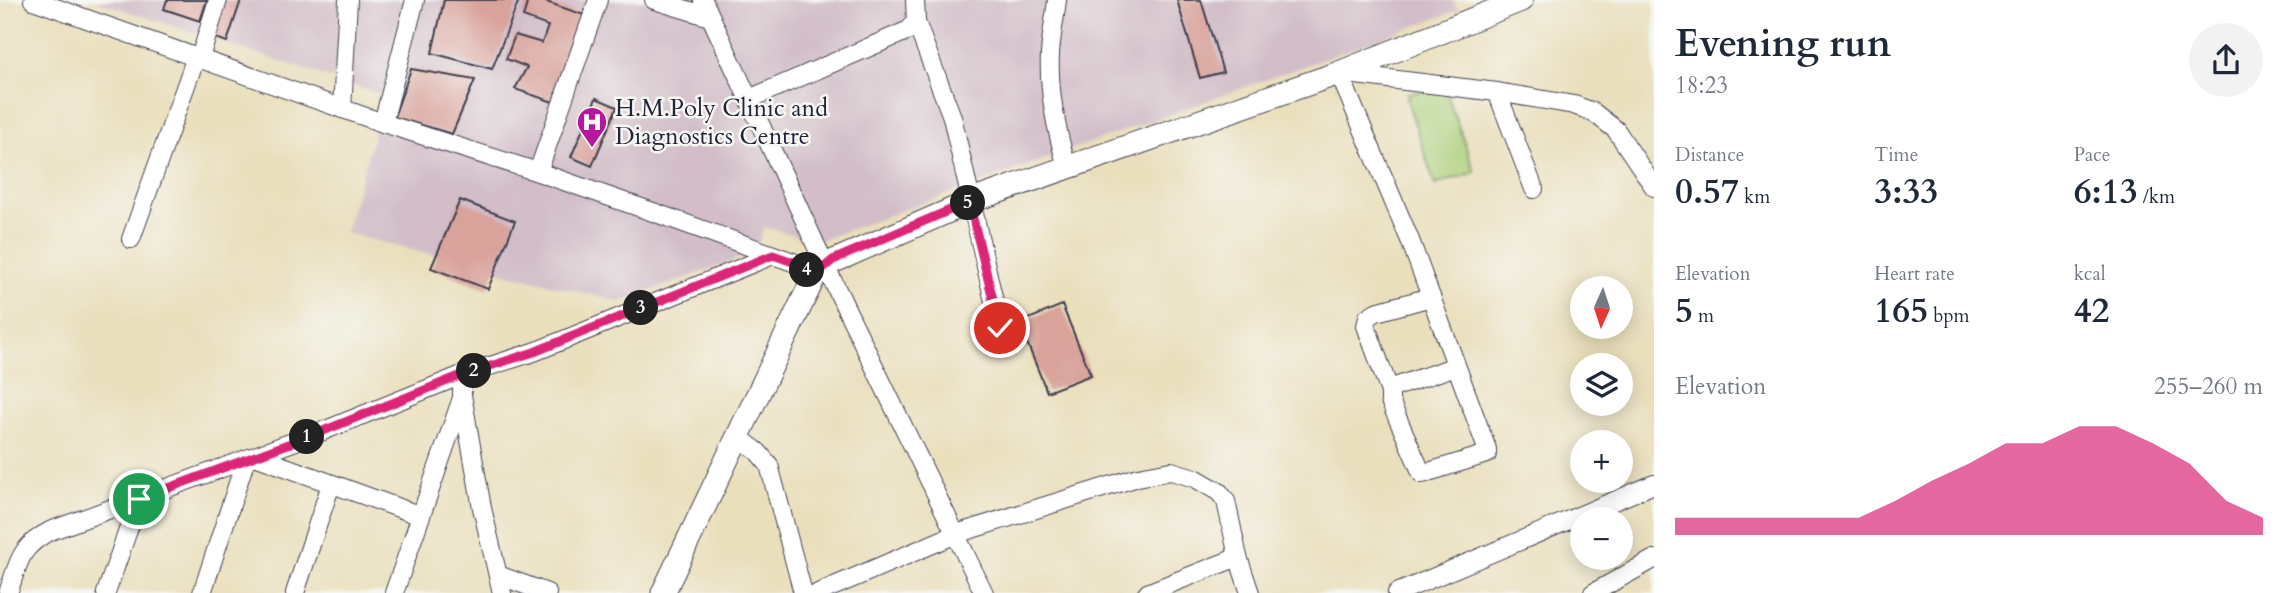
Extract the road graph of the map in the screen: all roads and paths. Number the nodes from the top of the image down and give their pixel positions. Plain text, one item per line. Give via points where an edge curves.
1 (33, 0) edge
2 (218, 0) edge
3 (348, 0) edge
4 (415, 0) edge
5 (598, 0) edge
6 (654, 0) edge
7 (703, 0) edge
8 (915, 0) edge
9 (1057, 0) edge
10 (1521, 0) edge
11 (1481, 7) edge
12 (710, 17) junction
13 (916, 22) junction
14 (198, 58) junction
15 (1339, 73) junction
16 (1497, 92) junction
17 (748, 99) junction
18 (342, 109) junction
19 (383, 123) junction
20 (1067, 168) junction
21 (538, 172) junction
22 (1654, 187) edge
23 (1534, 189) dead end
24 (969, 202) junction
25 (131, 239) dead end
26 (773, 255) junction
27 (820, 270) junction
28 (1431, 297) junction
29 (1000, 328) dead end
30 (1456, 366) junction
31 (462, 375) junction
32 (1390, 392) junction
33 (463, 395) junction
34 (738, 437) junction
35 (251, 457) junction
36 (331, 484) junction
37 (1654, 484) edge
38 (139, 499) junction
39 (421, 516) junction
40 (956, 534) junction
41 (1238, 558) junction
42 (1654, 559) edge
43 (499, 578) edge
44 (1612, 588) edge
45 (8, 593) edge
46 (106, 593) edge
47 (202, 593) edge
48 (295, 593) edge
49 (394, 593) edge
50 (487, 593) edge
51 (547, 593) edge
52 (663, 593) edge
53 (803, 593) edge
54 (818, 593) edge
55 (984, 593) edge
56 (1146, 593) edge
57 (1250, 593) edge
58 (1397, 593) edge
59 (1593, 593) edge

1 - 14 street
2 - 14 street
3 - 18 street
4 - 19 street
5 - 21 street
6 - 12 street
7 - 12 street
8 - 13 street
9 - 20 street via 1050,73
10 - 11 main road
11 - 15 main road
12 - 17 street
13 - 17 street via 901,35
13 - 24 street via 952,117
14 - 18 street
14 - 25 street
15 - 16 street
15 - 20 main road
15 - 28 street
16 - 22 street via 1593,112 1616,130
16 - 23 street
17 - 27 street
18 - 19 street
19 - 21 street
20 - 24 main road
21 - 26 street
24 - 27 main road
24 - 29 street
26 - 27 street
26 - 31 street via 534,352
27 - 34 main road
27 - 40 street
28 - 30 street
28 - 32 street via 1368,317 1366,326
30 - 32 street
30 - 32 street via 1487,454 1422,474
31 - 33 street
31 - 35 street
33 - 39 street
33 - 43 street
34 - 52 main road
34 - 53 street via 769,465
35 - 36 street
35 - 38 street
35 - 47 street
36 - 39 street
36 - 48 street
37 - 58 street
38 - 45 street via 37,537 23,552
38 - 46 street
39 - 49 street
40 - 41 street via 1138,477 1171,471 1195,478 1226,501
40 - 54 street
40 - 55 street
41 - 56 street
41 - 57 street
42 - 44 street
43 - 50 street
43 - 51 street
44 - 59 street

